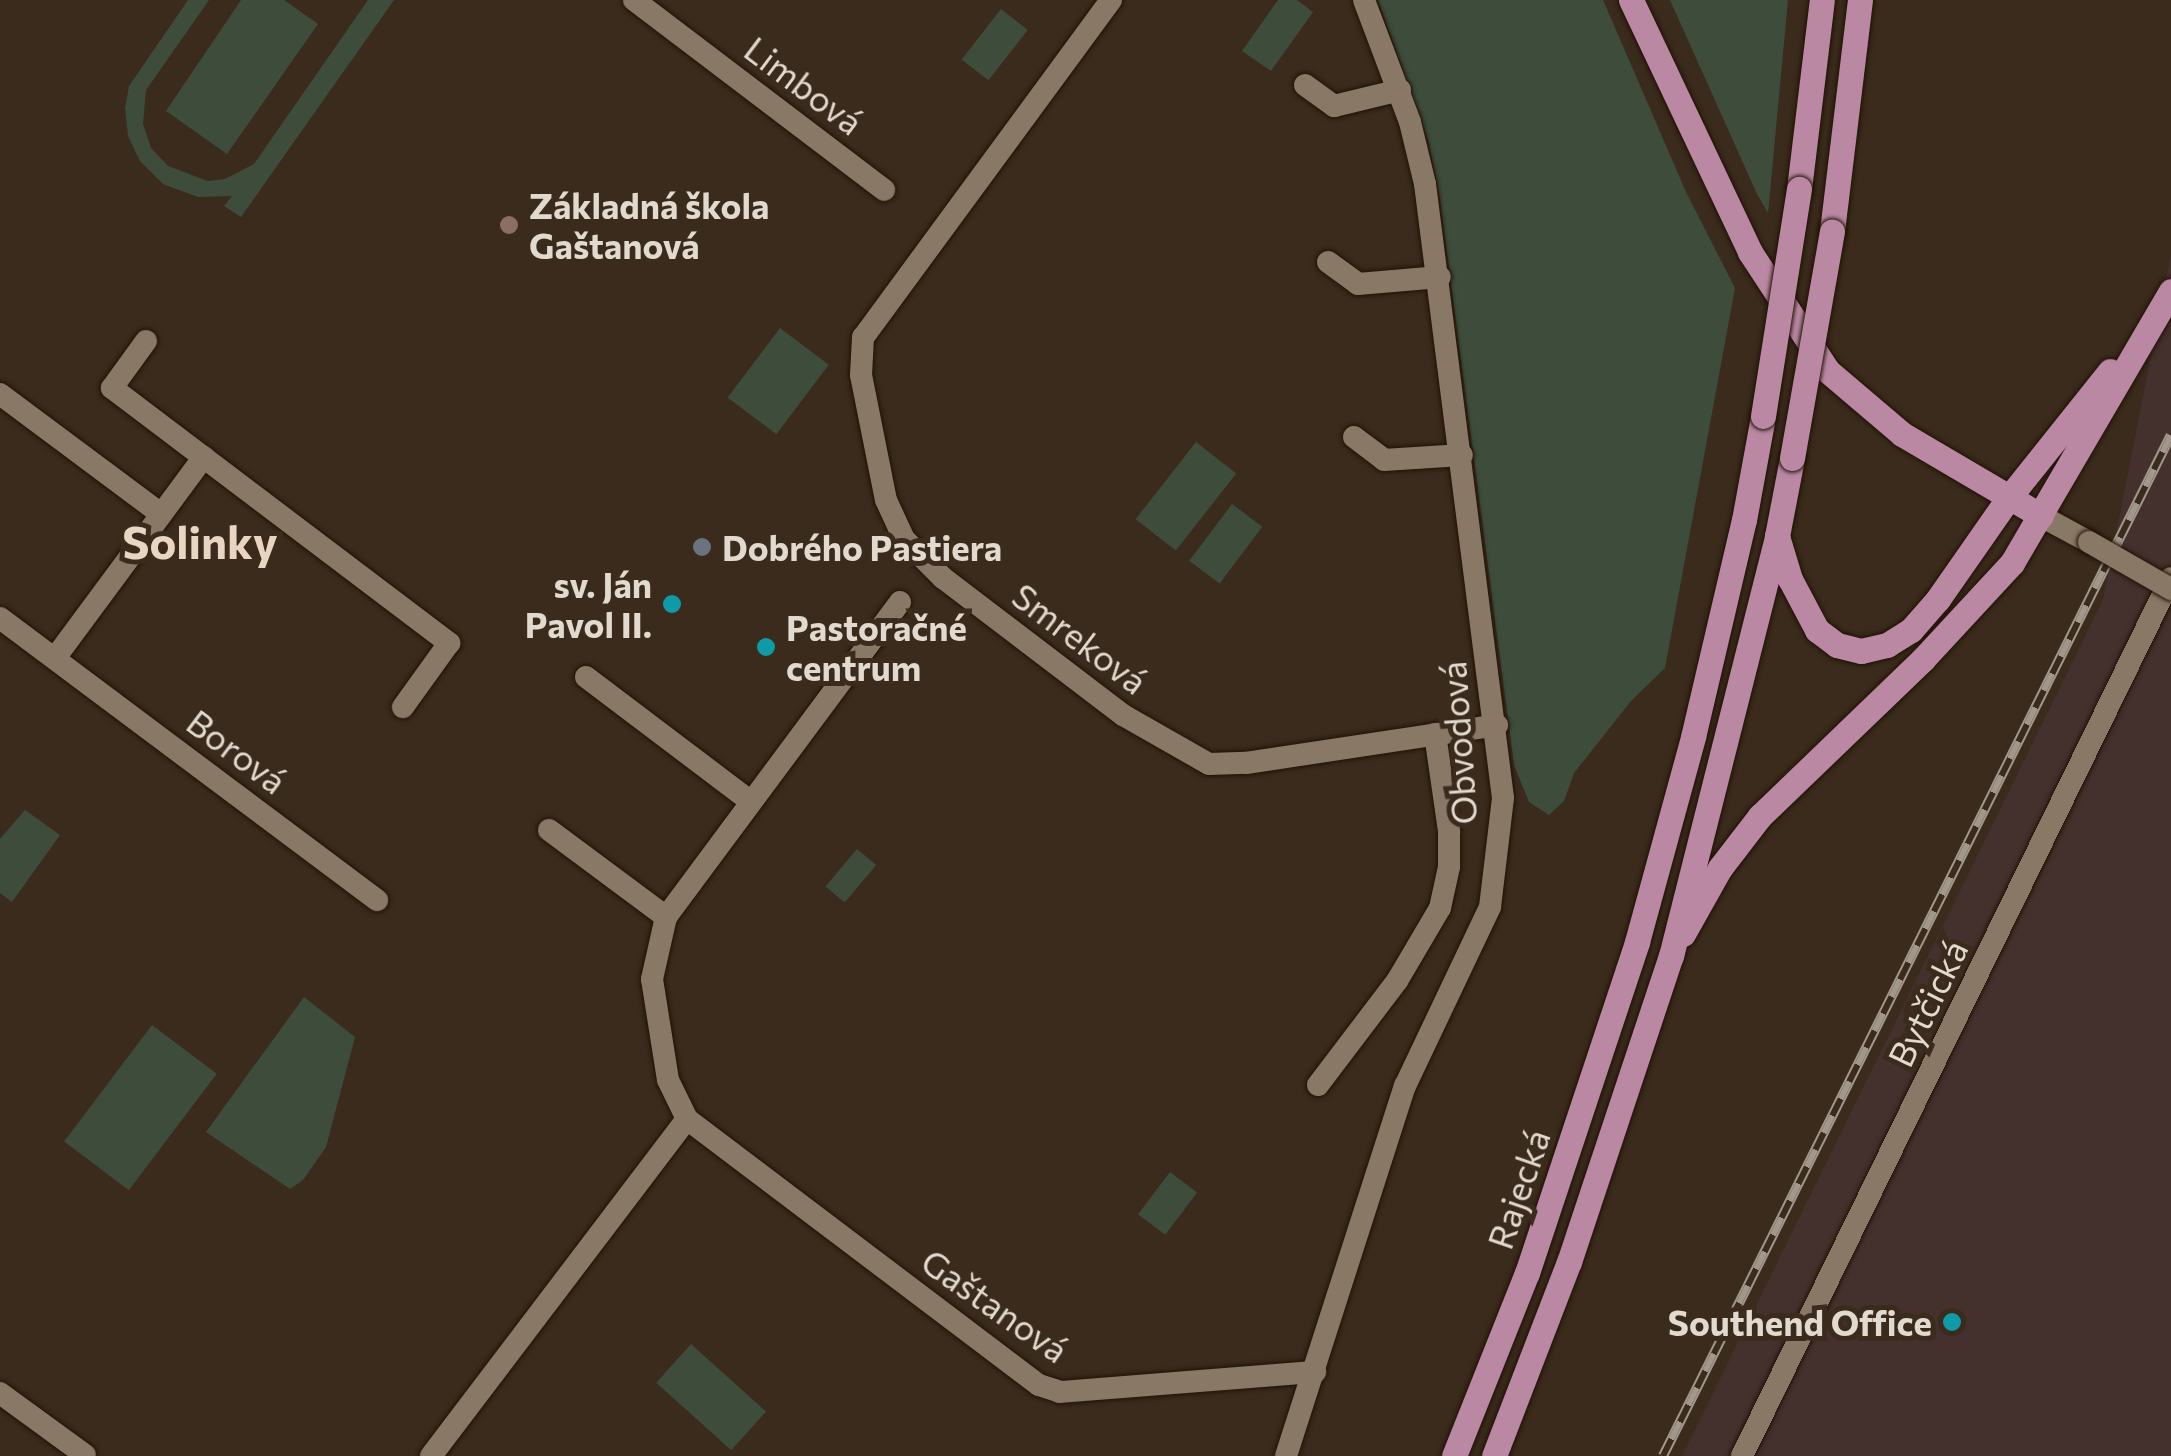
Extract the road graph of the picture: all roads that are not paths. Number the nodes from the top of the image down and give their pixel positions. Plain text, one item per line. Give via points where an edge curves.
1 (634, 0) edge
2 (1111, 0) edge
3 (1364, 0) edge
4 (1631, 0) edge
5 (1822, 0) edge
6 (1860, 0) edge
7 (1305, 85) dead end
8 (1400, 90) junction
9 (884, 190) dead end
10 (1328, 262) dead end
11 (1440, 277) junction
12 (2164, 302) edge
13 (146, 341) dead end
14 (0, 394) edge
15 (1354, 437) dead end
16 (1462, 455) junction
17 (204, 456) junction
18 (2007, 500) junction
19 (162, 514) junction
20 (2041, 516) junction
21 (1777, 536) junction
22 (2171, 578) edge
23 (2171, 589) edge
24 (900, 602) dead end
25 (0, 618) edge
26 (55, 658) junction
27 (586, 677) dead end
28 (403, 707) dead end
29 (1497, 725) junction
30 (1435, 734) junction
31 (750, 801) junction
32 (550, 830) dead end
33 (378, 900) dead end
34 (666, 917) junction
35 (1670, 956) junction
36 (1318, 1084) dead end
37 (687, 1119) junction
38 (1315, 1372) junction
39 (0, 1393) edge
40 (85, 1455) edge
41 (431, 1456) edge
42 (1286, 1456) edge
43 (1454, 1456) edge
44 (1494, 1456) edge
45 (1742, 1456) edge

1 - 9 street, Limbová
2 - 30 street, Smreková via 863,337 861,375 886,500 904,540 943,578 1123,716 1208,764
3 - 8 street, Obvodová
4 - 18 main road via 1750,252 1828,371 1902,434
5 - 43 main road, Rajecká, bridge via 1763,416 1693,737 1638,942 1527,1273
6 - 21 main road, bridge via 1832,232
7 - 8 street via 1334,106
8 - 11 street, Obvodová
10 - 11 street via 1358,284
11 - 16 street, Obvodová
12 - 18 main road
12 - 20 main road
13 - 17 street via 112,388
14 - 19 street
15 - 16 street via 1384,460
16 - 29 street, Obvodová
17 - 19 street
17 - 28 street via 449,643
18 - 20 main road
18 - 21 main road via 1910,630 1886,646 1861,651 1837,645 1810,621
19 - 26 street
20 - 23 street, bridge
20 - 35 main road via 1992,588 1749,829
21 - 35 main road
22 - 45 street, Bytčická
24 - 31 street, Gaštanová
25 - 26 street, Borová
26 - 33 street, Borová
27 - 31 street
29 - 30 street, Smreková
29 - 38 street, Obvodová via 1503,798 1490,907 1405,1086
30 - 36 street via 1449,831 1440,908 1397,981
31 - 34 street, Gaštanová
32 - 34 street
34 - 37 street, Gaštanová via 652,979 668,1080
35 - 44 main road, Rajecká via 1569,1262
37 - 38 street, Gaštanová via 1039,1386 1060,1392
37 - 41 street
38 - 42 street, Obvodová
39 - 40 street

